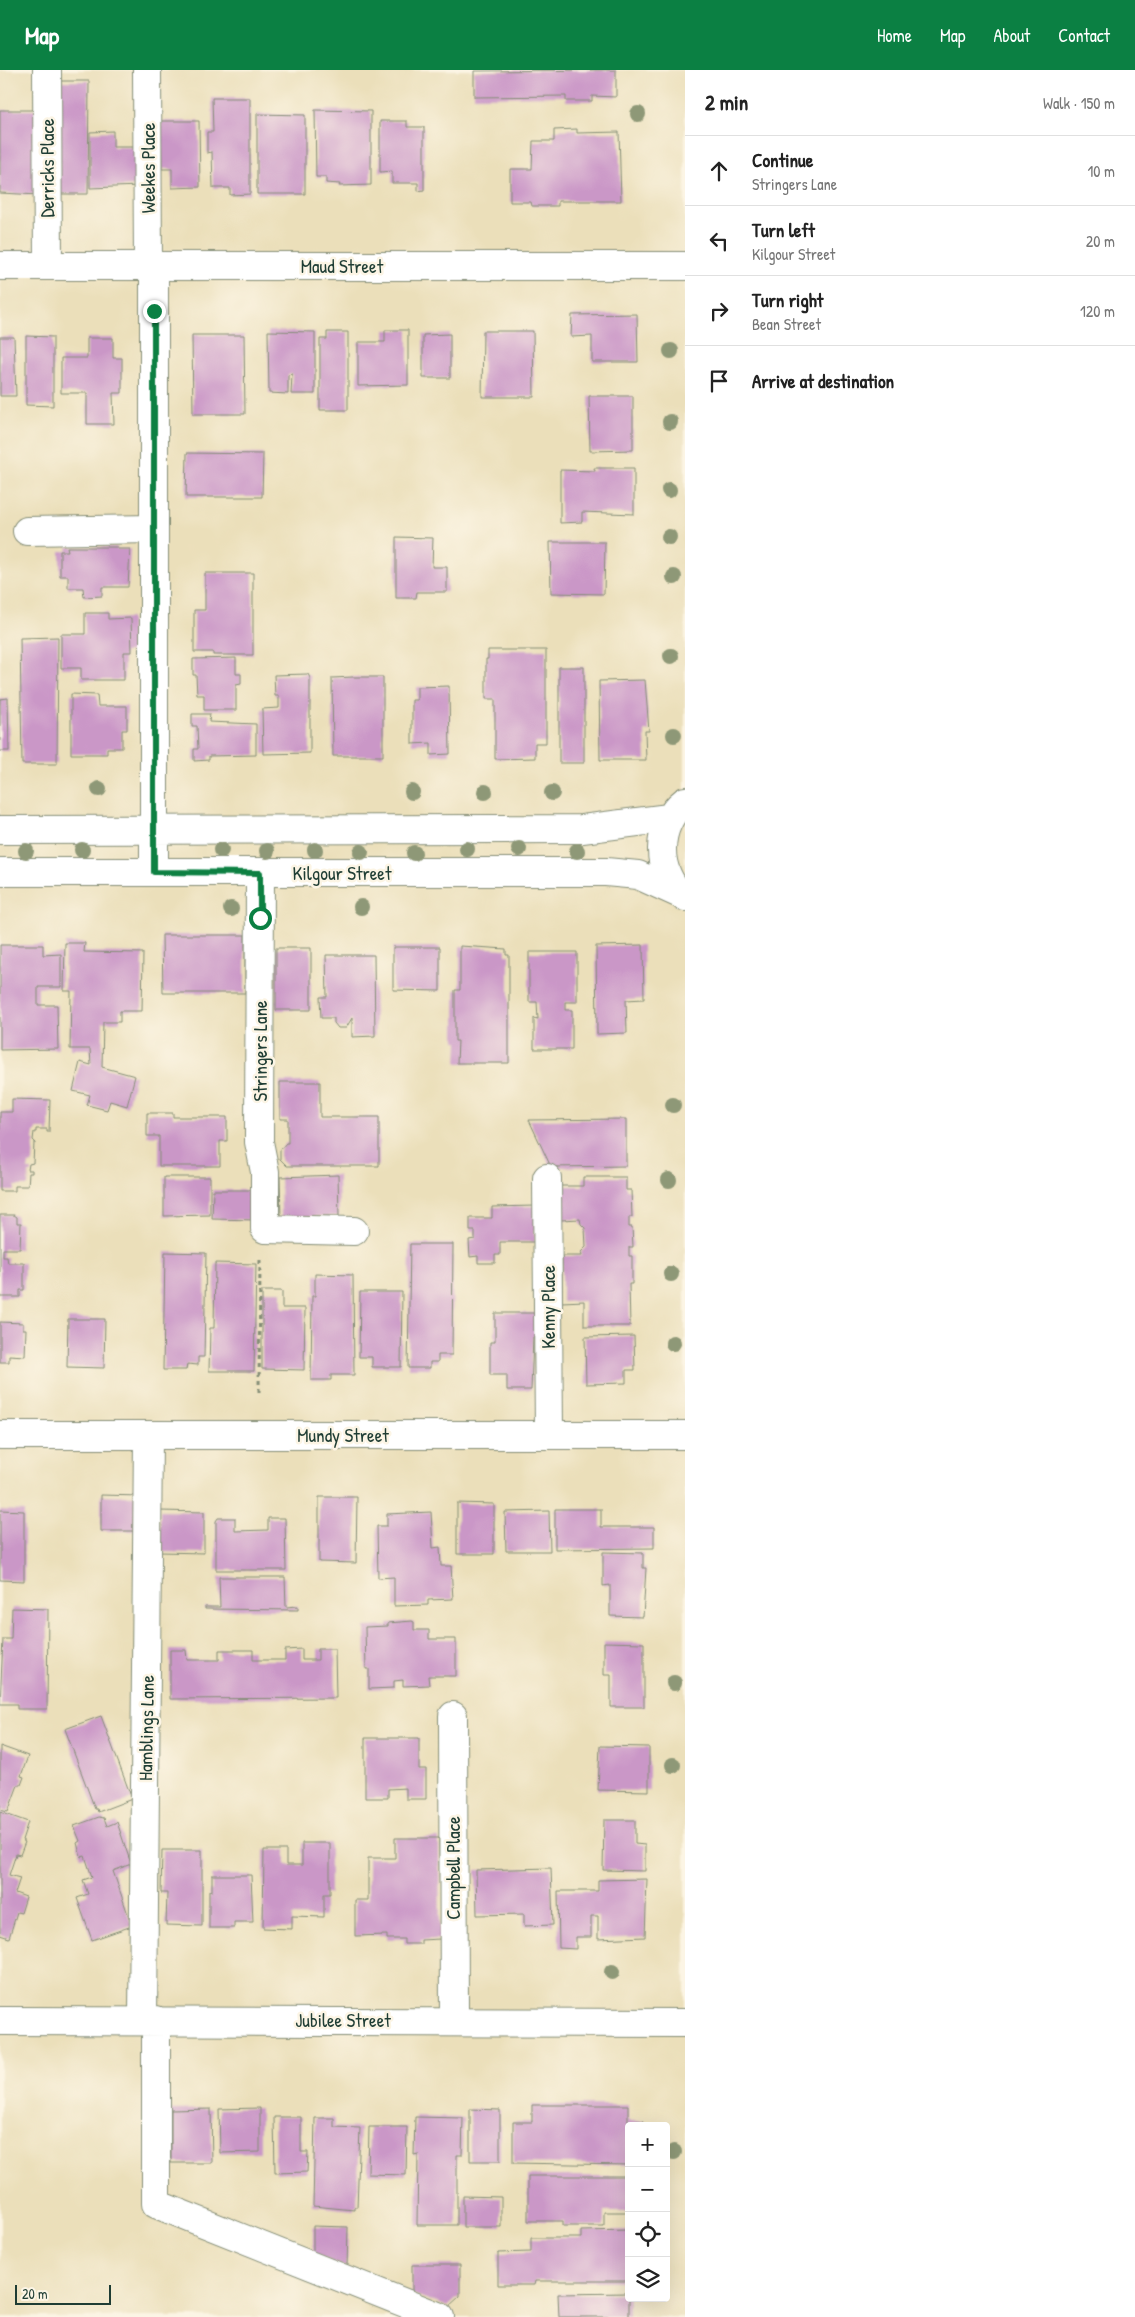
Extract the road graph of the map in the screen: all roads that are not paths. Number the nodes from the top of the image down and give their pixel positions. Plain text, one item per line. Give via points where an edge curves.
1 (47, 70) edge
2 (147, 70) edge
3 (0, 266) edge
4 (48, 266) junction
5 (151, 266) junction
6 (685, 266) edge
7 (154, 528) junction
8 (28, 530) dead end
9 (677, 809) edge
10 (153, 829) junction
11 (0, 830) edge
12 (0, 872) edge
13 (154, 872) junction
14 (260, 873) junction
15 (682, 896) edge
16 (547, 1178) dead end
17 (354, 1231) dead end
18 (0, 1435) edge
19 (148, 1435) junction
20 (549, 1435) junction
21 (685, 1435) edge
22 (453, 1716) dead end
23 (150, 2020) junction
24 (454, 2020) junction
25 (0, 2021) edge
26 (685, 2023) edge
27 (440, 2317) edge

1 - 4 street, Derricks Place
2 - 5 street, Weekes Place
3 - 4 street, Maud Street
4 - 5 street, Maud Street
5 - 6 street, Maud Street
5 - 7 street, Weekes Place
7 - 8 street
7 - 10 street, Weekes Place
9 - 10 street via 582,829
9 - 15 street via 662,837 662,858 667,877
10 - 11 street
10 - 13 street, Weekes Place
12 - 13 street, Kilgour Street
13 - 14 street, Kilgour Street
14 - 15 street, Kilgour Street via 606,872 638,875
14 - 17 street, Stringers Lane via 259,1142 265,1172 265,1229
16 - 20 street, Kenny Place
18 - 19 street, Mundy Street
19 - 20 street, Mundy Street
19 - 23 street, Hamblings Lane
20 - 21 street, Mundy Street
22 - 24 street, Campbell Place
23 - 24 street, Jubilee Street
23 - 25 street, Jubilee Street
23 - 27 street, Hamblings Lane via 156,2204
24 - 26 street, Jubilee Street

